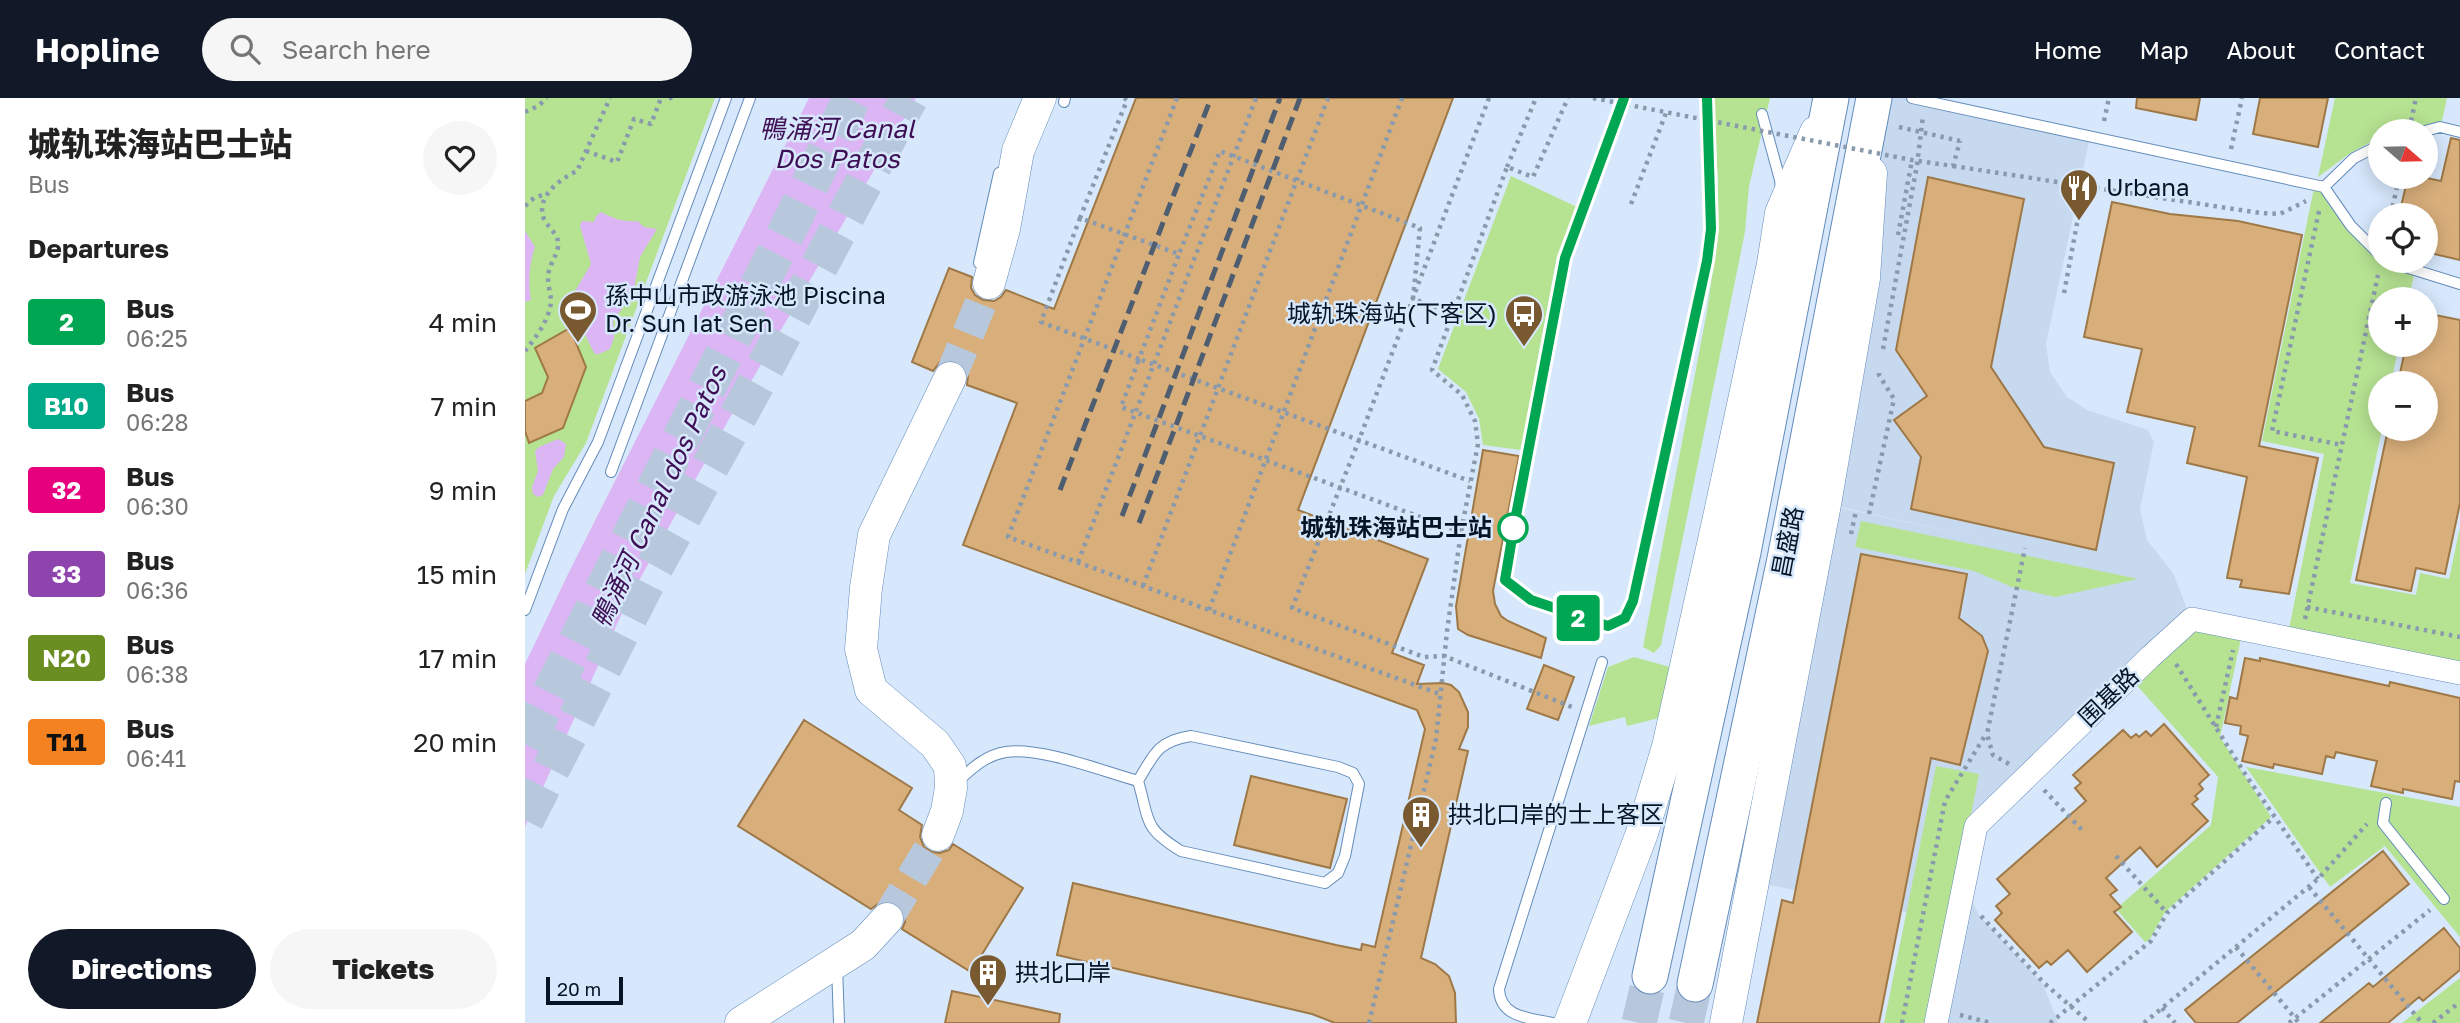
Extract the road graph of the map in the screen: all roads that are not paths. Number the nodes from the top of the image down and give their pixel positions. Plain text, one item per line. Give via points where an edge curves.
1 (726, 98) edge
2 (750, 98) edge
3 (1623, 98) edge
4 (1707, 98) edge
5 (1830, 98) edge
6 (1912, 98) edge
7 (1057, 99) edge
8 (1874, 107) edge
9 (1762, 114) dead end
10 (2438, 128) edge
11 (2460, 132) edge
12 (2368, 151) edge
13 (1000, 166) dead end
14 (2324, 187) junction
15 (1781, 213) junction
16 (2368, 242) edge
17 (2425, 273) edge
18 (982, 280) joint
19 (2460, 284) edge
20 (950, 378) tunnel mouth
21 (611, 472) dead end
22 (525, 610) edge
23 (1602, 662) dead end
24 (2460, 673) edge
25 (1138, 781) junction
26 (951, 788) junction
27 (2386, 803) road end
28 (938, 835) tunnel mouth
29 (2444, 899) road end
30 (887, 919) tunnel mouth
31 (837, 963) junction
32 (1650, 976) tunnel mouth
33 (1695, 984) tunnel mouth
34 (1938, 1016) edge
35 (741, 1023) edge
36 (839, 1023) edge
37 (1553, 1023) edge
38 (1570, 1023) edge
39 (1726, 1023) edge

1 - 22 lane via 598,442 563,509
2 - 21 lane
3 - 4 lane via 1565,258 1505,580 1531,600 1608,626 1625,618 1633,601 1707,261 1711,229
5 - 15 street
5 - 32 main road, 昌盛路 via 1743,552
6 - 14 lane
7 - 18 street via 1018,150 1004,229
8 - 33 main road, 昌盛路
8 - 39 street via 1864,278
9 - 15 lane via 1780,180
10 - 11 lane
12 - 14 lane
13 - 18 lane
14 - 16 lane
15 - 38 street via 1668,747 1643,832
17 - 19 lane
20 - 26 street via 874,535 861,649 871,690 935,744 950,765
23 - 37 lane via 1499,989 1501,1003 1511,1012
24 - 34 street, 围基路 via 2192,620 1976,826
25 - 25 lane via 1146,819 1161,838 1181,851 1325,884 1338,873 1345,856 1359,784 1353,773 1338,766 1191,736 1171,739 1157,749
25 - 26 lane via 1038,753 1005,752 977,763
26 - 28 street
27 - 29 lane via 2383,823
30 - 31 street via 863,945
31 - 35 street
31 - 36 lane

